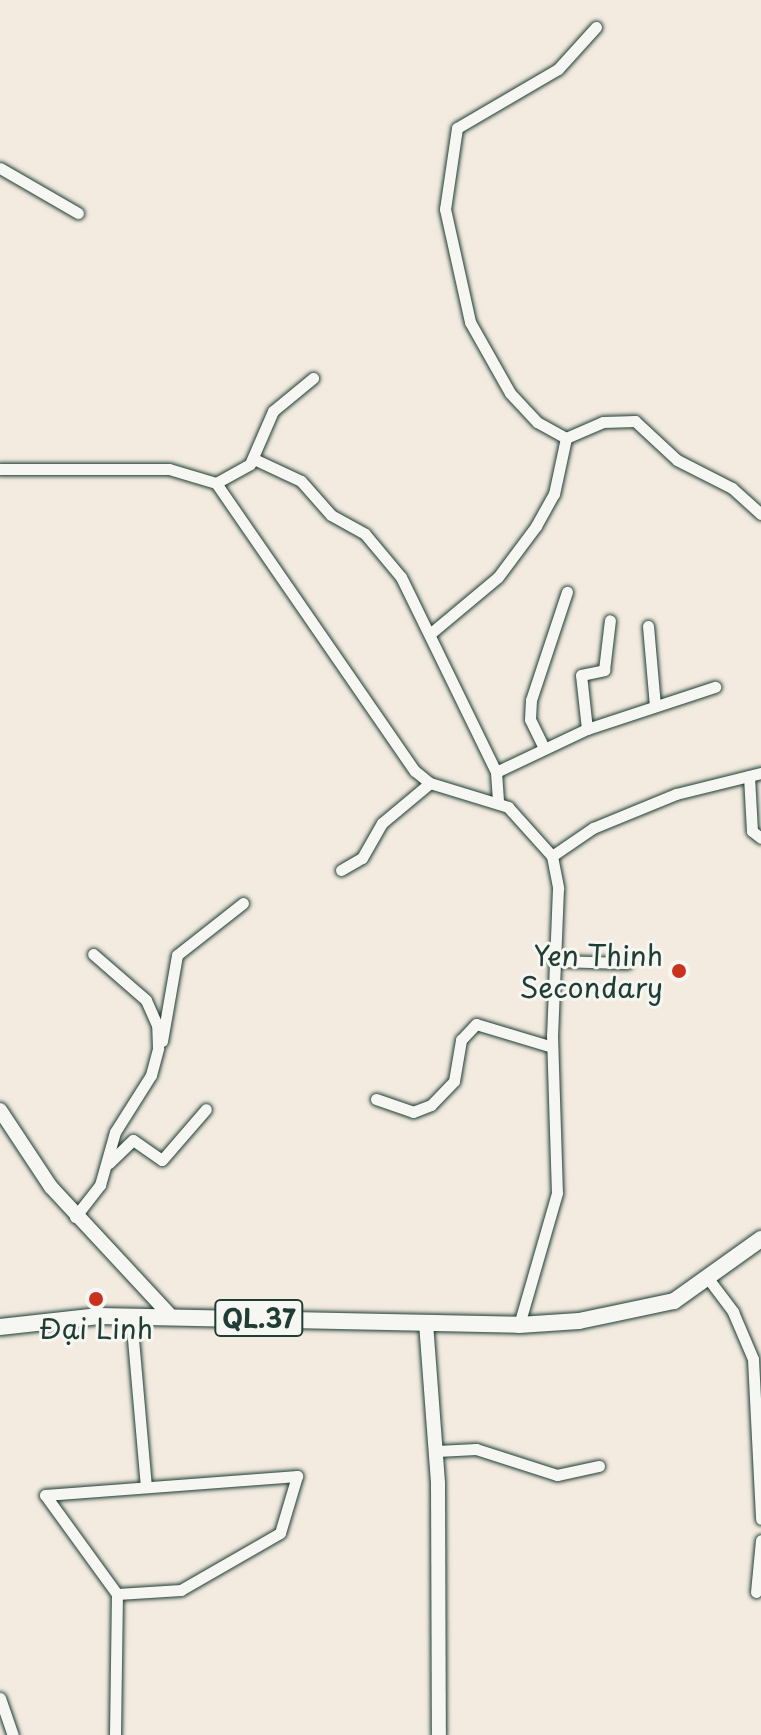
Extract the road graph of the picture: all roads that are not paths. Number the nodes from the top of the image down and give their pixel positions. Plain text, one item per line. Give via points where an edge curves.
1 (596, 27) dead end
2 (0, 168) edge
3 (78, 213) dead end
4 (313, 378) dead end
5 (566, 438) junction
6 (254, 459) junction
7 (0, 469) edge
8 (216, 483) junction
9 (761, 514) edge
10 (567, 592) dead end
11 (610, 620) dead end
12 (648, 626) dead end
13 (431, 633) junction
14 (715, 687) dead end
15 (655, 706) junction
16 (587, 729) junction
17 (544, 748) junction
18 (496, 772) junction
19 (755, 775) edge
20 (430, 783) junction
21 (498, 801) junction
22 (761, 838) edge
23 (552, 856) junction
24 (341, 870) dead end
25 (243, 903) dead end
26 (93, 954) dead end
27 (554, 961) junction
28 (627, 963) dead end
29 (552, 1047) junction
30 (158, 1048) junction
31 (376, 1099) dead end
32 (206, 1109) dead end
33 (0, 1110) edge
34 (106, 1167) junction
35 (75, 1217) junction
36 (761, 1239) edge
37 (710, 1281) junction
38 (131, 1316) junction
39 (171, 1316) junction
40 (426, 1323) junction
41 (519, 1325) junction
42 (0, 1327) edge
43 (437, 1451) junction
44 (599, 1466) dead end
45 (146, 1486) junction
46 (761, 1519) edge
47 (761, 1540) edge
48 (756, 1592) dead end
49 (117, 1594) junction
50 (0, 1698) edge
51 (13, 1735) edge
52 (115, 1735) edge
53 (439, 1735) edge

1 - 5 street via 558,69 458,124 445,209 463,300 485,355 523,411
2 - 3 street
4 - 6 street via 273,411
5 - 9 street via 603,422 635,421 677,460 732,488
5 - 13 street via 554,494 536,526 498,577
6 - 8 street
6 - 13 street via 301,481 331,515 381,550 417,600
7 - 8 street via 169,469
8 - 20 street via 415,771
10 - 17 street via 531,700 530,719
11 - 16 street via 604,670 581,675
12 - 15 street
13 - 18 street
14 - 15 street
15 - 16 street
16 - 17 street
17 - 18 street
18 - 21 street
19 - 22 street via 752,831
19 - 23 street via 676,794 593,828
20 - 21 street
20 - 24 street via 382,823 362,858
21 - 23 street via 517,814
23 - 27 street via 558,888
25 - 30 street via 177,955
26 - 30 street via 146,1000
27 - 28 street
27 - 29 street
29 - 31 street via 476,1024 461,1040 454,1081 431,1105 413,1112
29 - 41 street via 557,1193
30 - 34 street via 151,1075 115,1132
32 - 34 street via 162,1160 133,1140
33 - 35 street
34 - 35 street
35 - 39 street
36 - 37 main road, QL.37
37 - 41 main road, QL.37 via 639,1312
37 - 46 street via 733,1312 753,1359
38 - 39 main road, QL.37
38 - 42 main road, QL.37
38 - 45 street
39 - 40 main road, QL.37
40 - 41 main road, QL.37
40 - 43 street
43 - 44 street via 476,1449 557,1475
43 - 53 street
45 - 49 street via 45,1495
45 - 49 street via 297,1476 280,1533 181,1590
47 - 48 street
49 - 52 street
50 - 51 street

